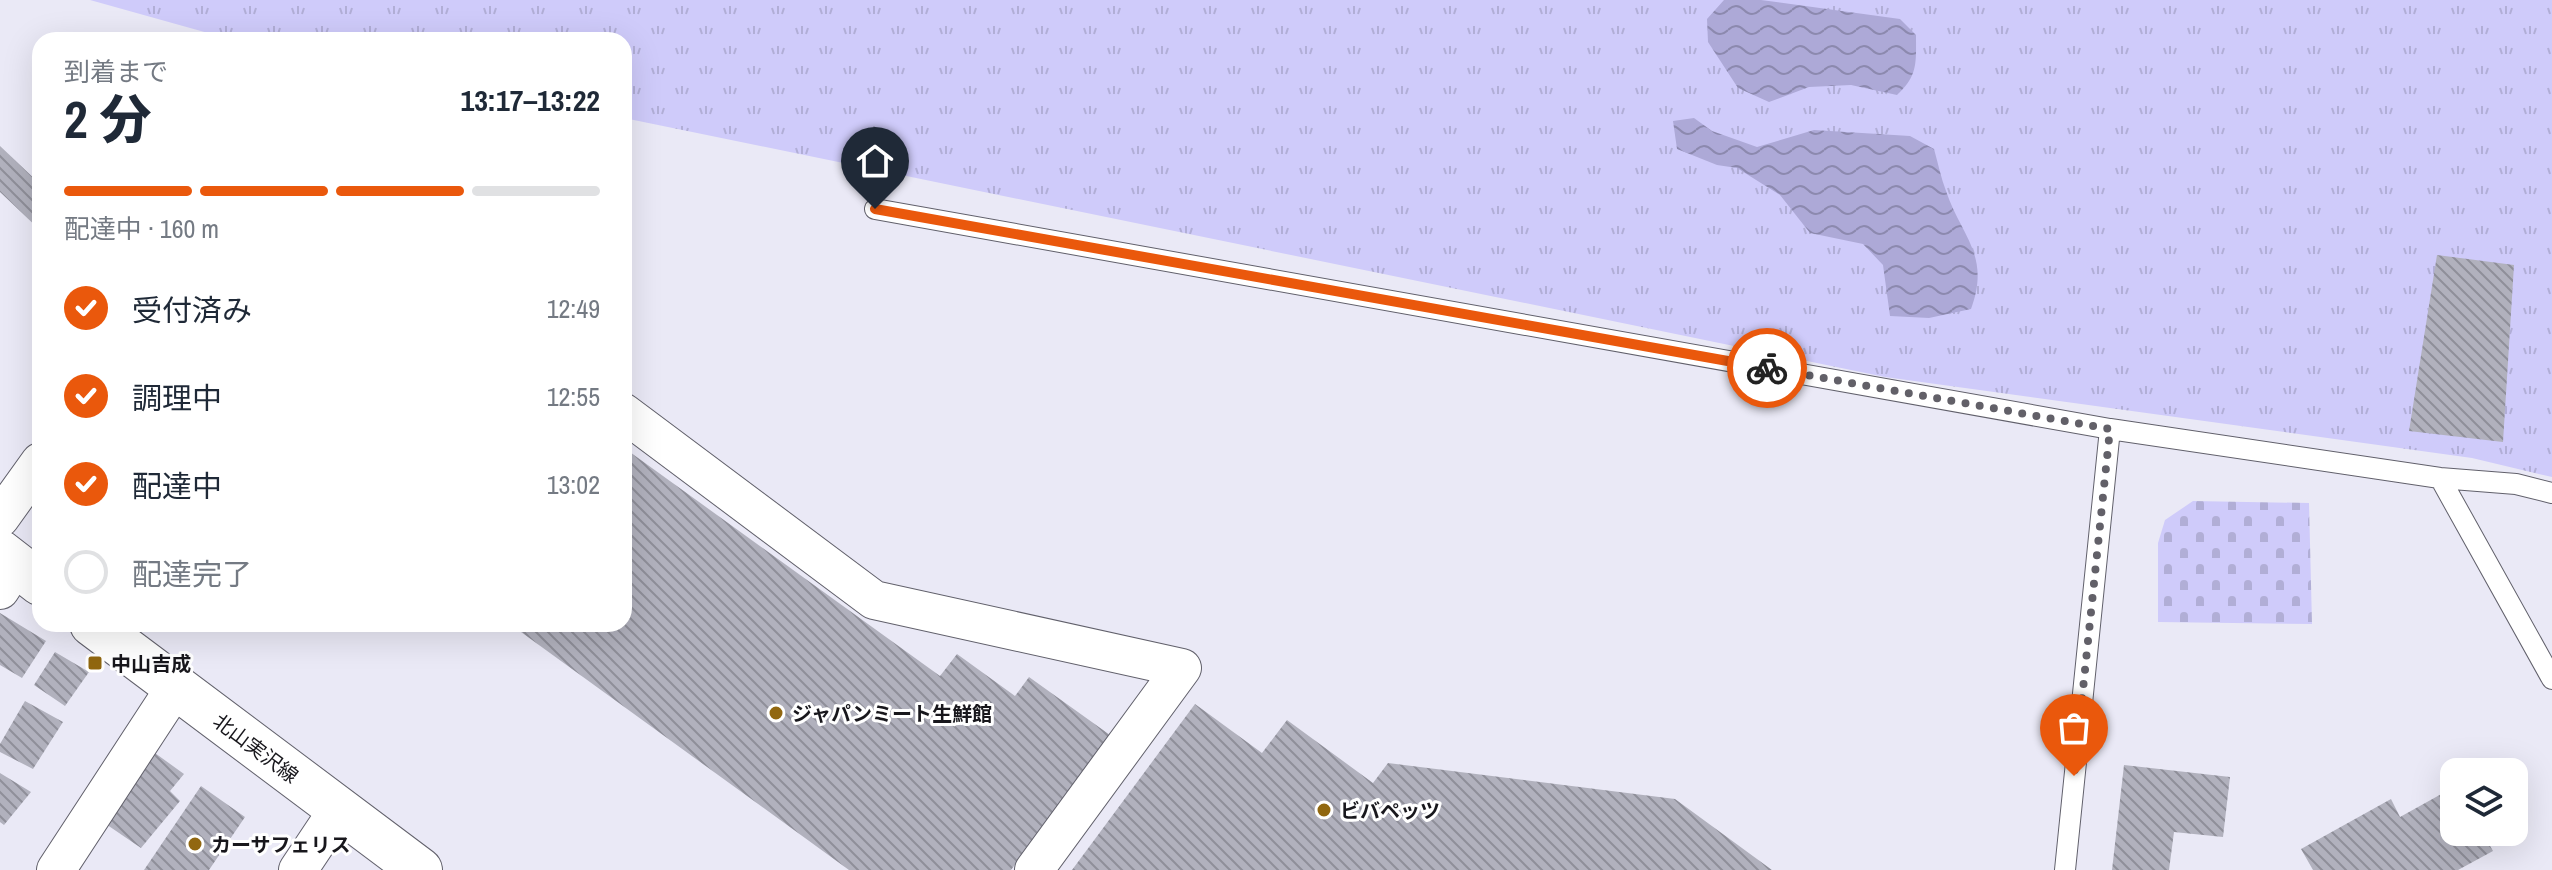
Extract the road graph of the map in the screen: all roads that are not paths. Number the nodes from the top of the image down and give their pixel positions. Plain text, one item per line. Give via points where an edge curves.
1 (875, 209) dead end
2 (632, 419) edge
3 (2110, 429) junction
4 (32, 473) edge
5 (2440, 478) junction
6 (2552, 493) edge
7 (0, 518) edge
8 (102, 632) edge
9 (2552, 679) edge
10 (175, 688) junction
11 (338, 810) junction
12 (56, 870) edge
13 (298, 870) edge
14 (420, 870) edge
15 (1034, 870) edge
16 (2065, 870) edge

1 - 3 lane
2 - 15 street via 874,600 1182,668
3 - 5 lane
3 - 16 lane
4 - 7 street
5 - 6 lane via 2516,484
5 - 9 lane
8 - 10 street, 北山実沢線
10 - 11 street, 北山実沢線
10 - 12 street
11 - 13 street
11 - 14 street, 北山実沢線

